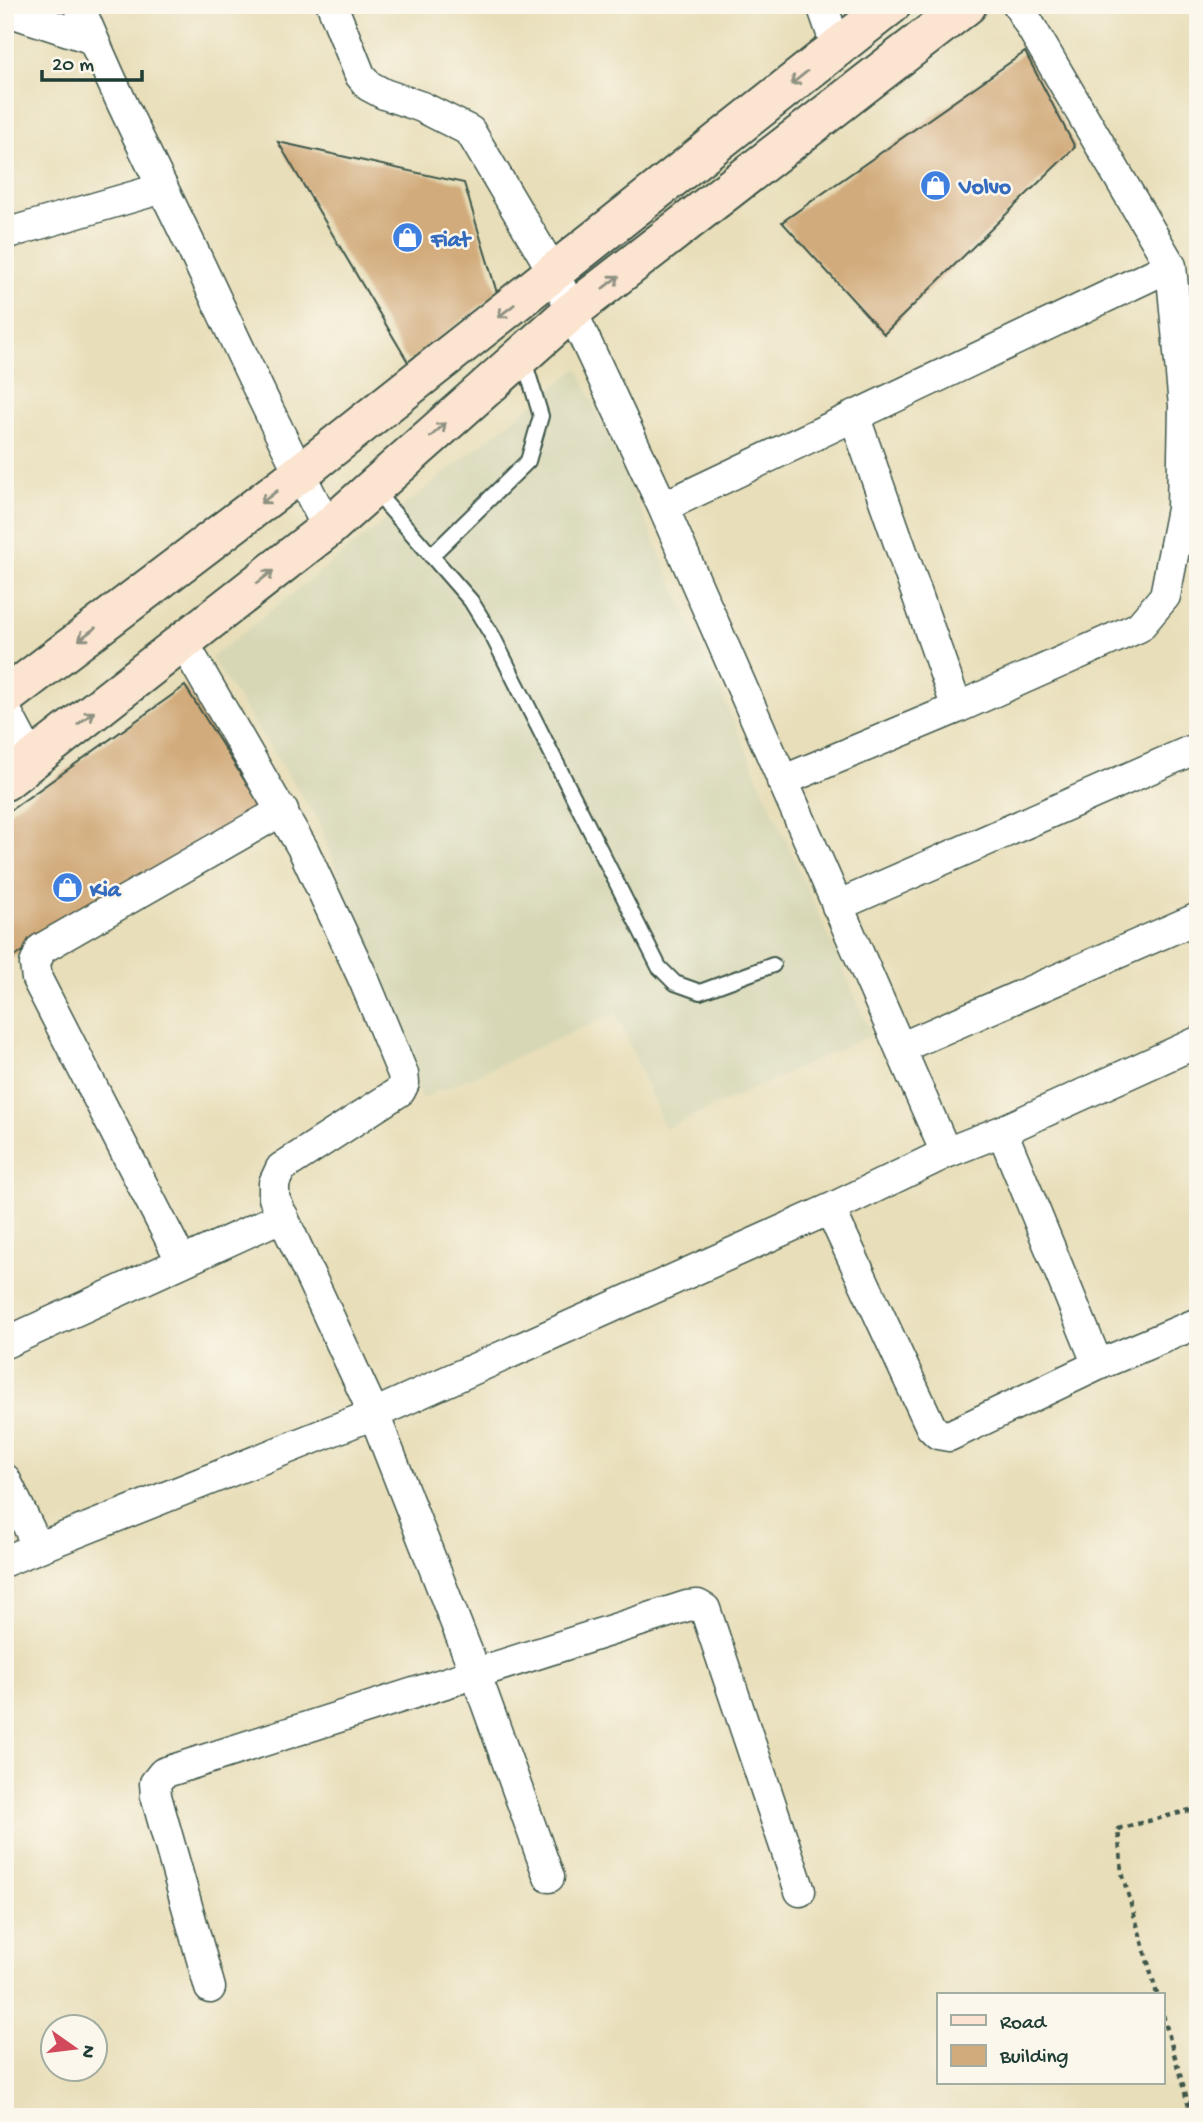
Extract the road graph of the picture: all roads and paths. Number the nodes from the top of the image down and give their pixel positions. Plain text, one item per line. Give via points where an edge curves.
1 (79, 5) edge
2 (332, 5) edge
3 (822, 5) edge
4 (891, 5) edge
5 (967, 5) edge
6 (1018, 5) edge
7 (5, 10) edge
8 (93, 40) junction
9 (837, 48) junction
10 (163, 188) junction
11 (5, 234) edge
12 (1171, 266) junction
13 (554, 273) junction
14 (572, 311) junction
15 (523, 355) junction
16 (854, 415) junction
17 (299, 474) junction
18 (373, 489) junction
19 (663, 507) junction
20 (328, 528) junction
21 (431, 556) junction
22 (183, 642) junction
23 (5, 697) edge
24 (957, 708) junction
25 (5, 709) edge
26 (1190, 751) dead end
27 (19, 770) edge
28 (782, 781) junction
29 (282, 810) junction
30 (837, 906) junction
31 (1198, 918) edge
32 (773, 965) dead end
33 (1198, 1041) edge
34 (900, 1048) junction
35 (1002, 1131) junction
36 (946, 1153) junction
37 (830, 1209) junction
38 (282, 1216) junction
39 (182, 1262) junction
40 (1198, 1323) edge
41 (5, 1343) edge
42 (1098, 1365) junction
43 (374, 1414) junction
44 (5, 1479) edge
45 (38, 1547) junction
46 (5, 1561) edge
47 (475, 1672) junction
48 (1198, 1808) edge
49 (549, 1877) dead end
50 (800, 1891) dead end
51 (210, 1988) dead end
52 (1157, 1993) edge
53 (1164, 2019) edge
54 (1192, 2117) edge

1 - 8 street
2 - 13 street via 360,75 369,86 470,131
3 - 9 street
4 - 9 main road
14 -> 5 main road
6 - 12 street
7 - 8 street
8 - 10 street
9 -> 13 main road
10 - 11 street
10 - 17 street
12 - 16 street
12 - 24 street via 1184,406 1182,509 1165,596 1139,627
13 - 14 street
13 -> 17 main road
14 - 15 main road
14 - 19 street
18 -> 15 main road
15 - 21 lane via 541,415 528,461
16 - 19 street
16 - 24 street
17 - 20 street
17 -> 23 main road
18 - 20 main road
18 - 21 lane
19 - 28 street
22 -> 20 main road
21 - 32 lane via 471,601 493,637 659,967 675,983 700,992
27 -> 22 main road
22 - 29 street
24 - 28 street
25 - 27 street
26 - 30 street
28 - 30 street
29 - 38 street via 364,980 404,1083 400,1091 281,1168 274,1198
29 - 39 street via 41,949 35,964 37,979
30 - 34 street
31 - 34 street
33 - 35 street
34 - 36 street
35 - 36 street
35 - 42 street
36 - 37 street
37 - 42 street via 937,1434 949,1436
37 - 43 street
38 - 39 street
38 - 43 street
39 - 41 street
40 - 42 street
43 - 45 street
43 - 47 street
44 - 45 street
45 - 46 street
47 - 49 street
47 - 50 street via 687,1606 705,1609
47 - 51 street via 163,1773 155,1783 156,1796
48 - 52 path via 1118,1829 1122,1873
53 - 54 path

